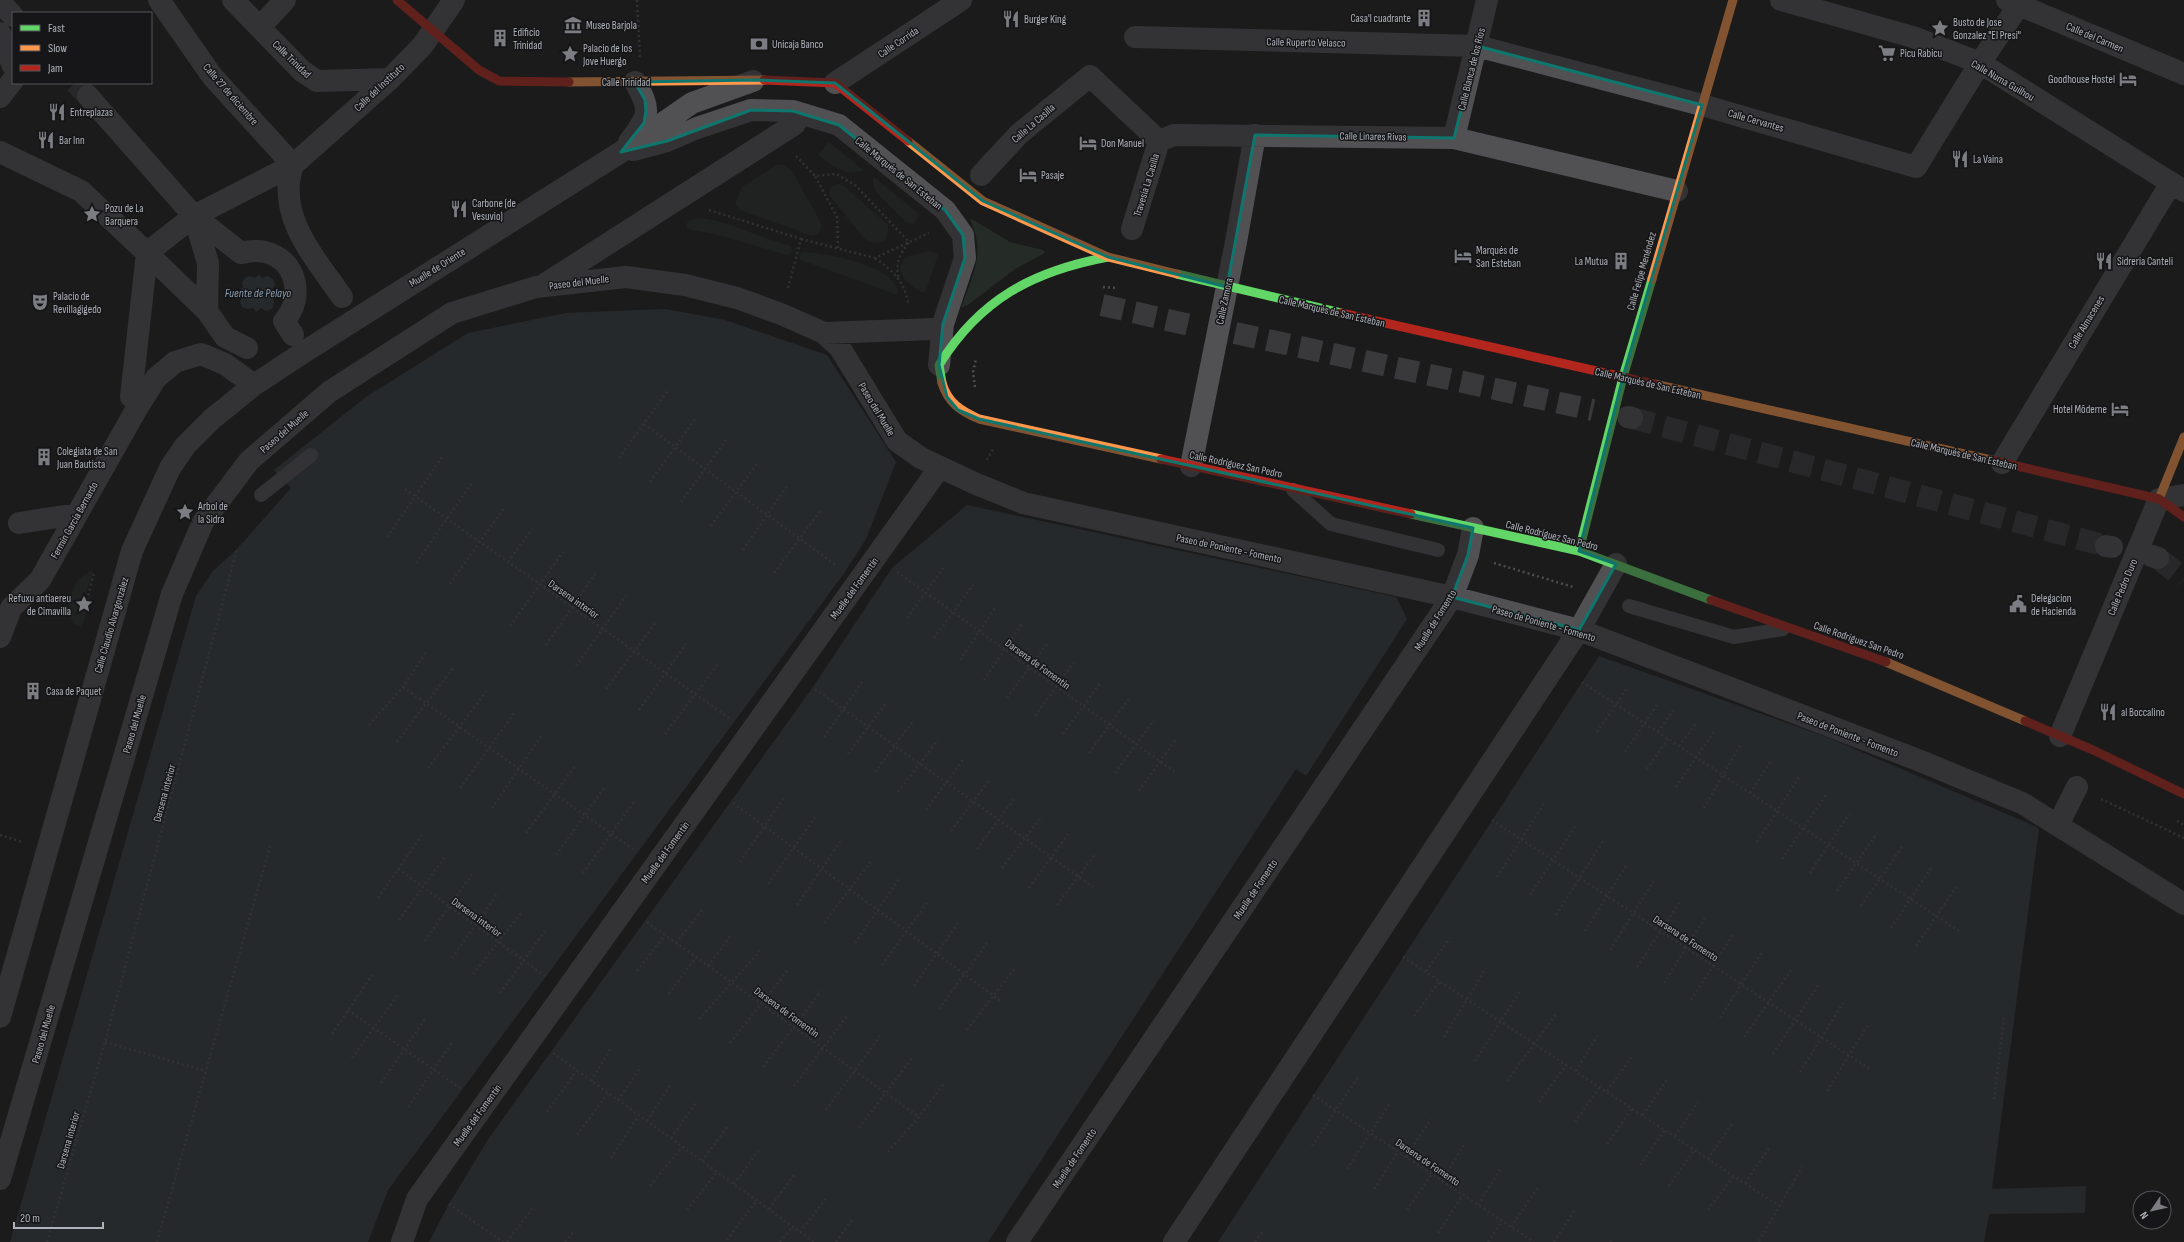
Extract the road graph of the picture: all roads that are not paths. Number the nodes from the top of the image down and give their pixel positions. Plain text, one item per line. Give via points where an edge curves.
1 (159, 0) edge
2 (233, 0) edge
3 (285, 0) edge
4 (397, 0) edge
5 (454, 0) edge
6 (961, 0) edge
7 (1487, 0) edge
8 (1732, 0) edge
9 (1781, 0) edge
10 (0, 2) edge
11 (2013, 2) edge
12 (12, 15) edge
13 (260, 27) junction
14 (433, 31) junction
15 (0, 33) edge
16 (1135, 37) dead end
17 (1477, 46) junction
18 (12, 63) edge
19 (1980, 64) junction
20 (2184, 74) edge
21 (390, 79) junction
22 (756, 80) junction
23 (12, 81) edge
24 (635, 82) junction
25 (835, 83) junction
26 (88, 96) tunnel mouth
27 (0, 97) edge
28 (1702, 105) junction
29 (751, 110) joint
30 (795, 124) dead end
31 (1255, 135) junction
32 (1454, 138) junction
33 (1159, 140) junction
34 (0, 152) edge
35 (621, 152) junction
36 (293, 165) junction
37 (981, 175) dead end
38 (2177, 187) edge
39 (1677, 192) junction
40 (194, 216) junction
41 (1132, 229) dead end
42 (309, 249) junction
43 (147, 253) junction
44 (241, 253) junction
45 (1108, 257) junction
46 (288, 266) junction
47 (207, 280) junction
48 (541, 287) junction
49 (1227, 287) junction
50 (342, 297) dead end
51 (207, 311) junction
52 (933, 329) dead end
53 (824, 333) junction
54 (293, 335) dead end
55 (247, 348) dead end
56 (939, 365) junction
57 (1623, 377) junction
58 (254, 385) junction
59 (131, 397) dead end
60 (2184, 437) edge
61 (311, 455) dead end
62 (2002, 463) junction
63 (1191, 466) junction
64 (940, 467) junction
65 (974, 483) joint
66 (1291, 488) junction
67 (261, 495) dead end
68 (2184, 495) edge
69 (2159, 499) junction
70 (77, 514) junction
71 (2184, 517) edge
72 (19, 523) dead end
73 (1473, 528) junction
74 (1438, 550) dead end
75 (1579, 551) junction
76 (1616, 564) junction
77 (1452, 597) junction
78 (1629, 606) dead end
79 (6, 608) edge
80 (1787, 628) junction
81 (1579, 630) junction
82 (0, 637) edge
83 (2060, 736) junction
84 (2077, 787) road end
85 (2184, 794) edge
86 (2058, 825) junction
87 (2184, 904) edge
88 (0, 1017) edge
89 (0, 1179) edge
90 (402, 1242) edge
91 (1017, 1242) edge
92 (1174, 1242) edge

1 - 36 street, Calle 27 de diciembre via 212,76
2 - 13 street, Calle Trinidad
3 - 13 street
4 - 14 street, Calle Trinidad
5 - 14 street, Calle del Instituto
6 - 25 street, Calle Corrida
7 - 17 street, Calle Blanca de los Ríos
8 - 28 street, Calle Felipe Menéndez
9 - 19 street, Calle Numa Guilhou via 1913,37
10 - 12 street
11 - 19 street
11 - 20 street, Calle del Carmen
13 - 21 street, Calle Trinidad via 302,71 317,81
14 - 21 street, Calle del Instituto
14 - 24 street, Calle Trinidad via 479,70 499,81
15 - 18 street
16 - 17 street, Calle Ruperto Velasco
17 - 28 street, Calle Cervantes
17 - 32 street, Calle Blanca de los Ríos
19 - 28 street, Calle Cervantes via 1916,167
19 - 38 street, Calle Numa Guilhou
21 - 36 street, Calle del Instituto
22 - 24 street, Calle Trinidad
22 - 25 street, Calle Trinidad
22 - 35 street, Muelle de Oriente via 692,103
23 - 27 street
24 - 35 street, Muelle de Oriente via 645,100 644,122
25 - 45 street, Calle Marqués de San Esteban via 983,202
26 - 40 street
28 - 39 street, Calle Felipe Menéndez
29 - 35 street, Muelle de Oriente via 667,141
29 - 56 street, Calle Marqués de San Esteban via 793,111 839,125 945,210 963,234 965,258 943,324
30 - 48 street
31 - 32 street, Calle Linares Rivas
31 - 33 street, Calle Linares Rivas via 1174,135
31 - 49 street, Calle Zamora
32 - 39 street, Calle Linares Rivas
33 - 37 street, Calle La Casilla via 1090,76 1019,134
33 - 41 street, Travesía La Casilla
34 - 43 street via 82,191
35 - 58 street, Muelle de Oriente
36 - 40 street, Calle del Instituto
36 - 42 street via 288,179 290,204 302,240
38 - 62 street, Calle Almacenes
39 - 57 street, Calle Felipe Menéndez
40 - 43 street, Calle del Instituto
40 - 44 street
40 - 47 street via 208,263
42 - 46 street
42 - 50 street
43 - 51 street
43 - 59 street
44 - 46 street via 254,250 267,252
44 - 47 street via 225,262
45 - 49 street, Calle Marqués de San Esteban
45 - 56 street, Calle Marqués de San Esteban via 1052,269 997,300 948,347
46 - 54 street via 297,290 296,303 284,321
47 - 51 street
48 - 53 street, Paseo del Muelle via 626,277 685,285 737,298
48 - 89 street, Paseo del Muelle via 452,313 329,392 249,461 203,522 172,594
49 - 57 street, Calle Marqués de San Esteban
49 - 63 street, Calle Zamora
51 - 55 street via 225,337
52 - 53 street
53 - 64 street, Paseo del Muelle via 840,348 897,441
56 - 63 street, Calle Rodríguez San Pedro via 947,397 958,410 979,419
57 - 62 street, Calle Marqués de San Esteban
57 - 75 street, Calle Felipe Menéndez
58 - 70 street, Fermín García Bernardo via 225,364 201,354 176,362 156,378 141,400
58 - 88 street, Calle Claudio Alvargonzález via 212,418 185,446 170,468 132,551
60 - 69 street, Calle Pedro Duro
61 - 67 lane
62 - 69 street, Calle Marqués de San Esteban
63 - 66 street, Calle Rodríguez San Pedro
64 - 65 street, Paseo del Muelle
64 - 90 street, Muelle del Fomentín via 417,1199
65 - 77 street, Paseo de Poniente - Fomento via 1023,503
66 - 73 street, Calle Rodríguez San Pedro
66 - 74 lane via 1331,524
68 - 69 street
69 - 71 street, Calle Marqués de San Esteban
69 - 83 street, Calle Pedro Duro
70 - 72 street
70 - 79 street, Fermín García Bernardo via 40,580
73 - 75 street, Calle Rodríguez San Pedro
73 - 77 street, Muelle de Fomento via 1468,555
75 - 76 street, Calle Rodríguez San Pedro
76 - 80 street, Calle Rodríguez San Pedro
76 - 81 street
77 - 81 street, Paseo de Poniente - Fomento
77 - 91 street, Muelle de Fomento
78 - 80 lane via 1734,638
79 - 82 street
80 - 83 street, Calle Rodríguez San Pedro via 1898,666
81 - 86 street, Paseo de Poniente - Fomento via 1925,763 2022,803
81 - 92 street
83 - 85 street, Calle Rodríguez San Pedro
84 - 86 street
86 - 87 street, Paseo de Poniente - Fomento

